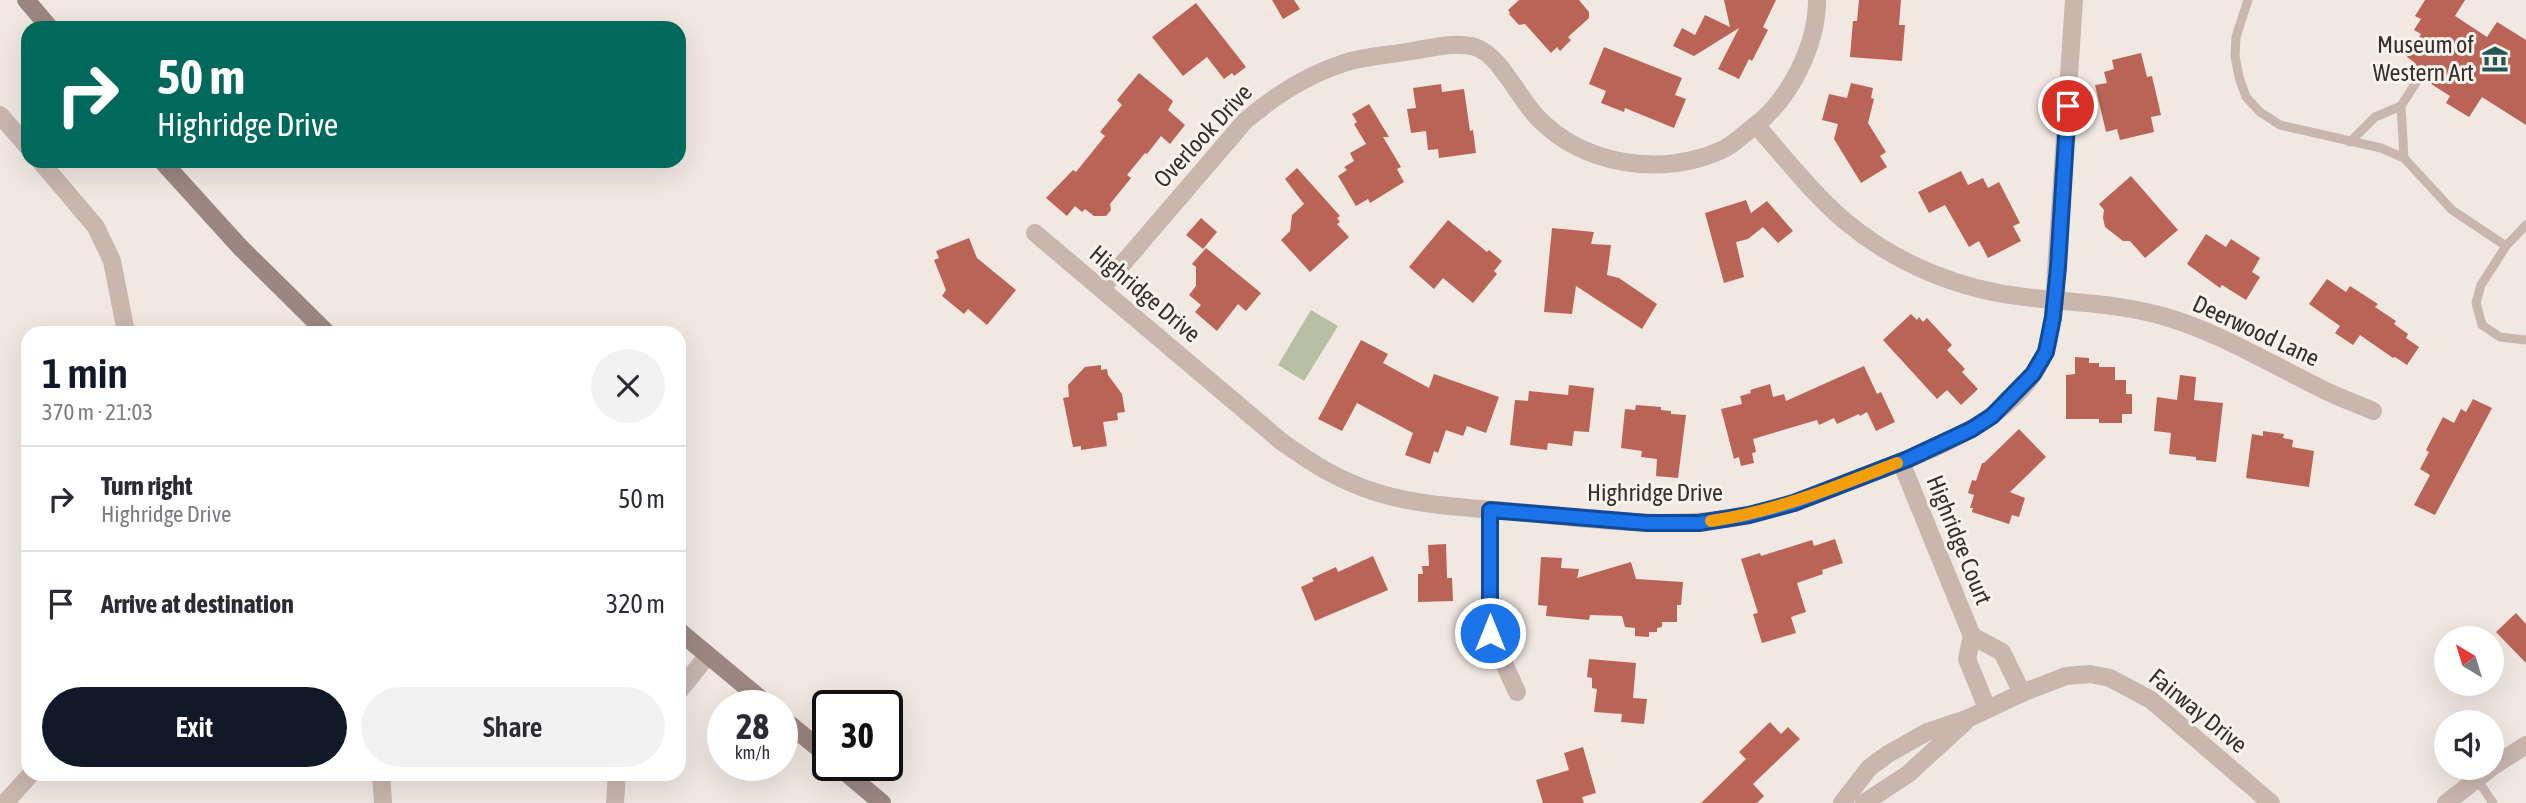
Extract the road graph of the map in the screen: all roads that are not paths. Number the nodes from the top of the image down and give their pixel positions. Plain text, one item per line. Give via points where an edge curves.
1 (26, 0) edge
2 (1817, 0) edge
3 (2074, 0) edge
4 (2248, 0) edge
5 (44, 21) edge
6 (2417, 81) dead end
7 (2402, 106) junction
8 (0, 115) edge
9 (1756, 125) junction
10 (21, 139) edge
11 (2350, 142) junction
12 (2404, 158) junction
13 (46, 168) edge
14 (168, 168) edge
15 (2526, 225) edge
16 (1035, 233) dead end
17 (2506, 246) junction
18 (1101, 289) junction
19 (2055, 300) junction
20 (125, 326) edge
21 (320, 326) edge
22 (2526, 340) edge
23 (2373, 411) dead end
24 (1901, 462) junction
25 (1490, 510) junction
26 (1972, 636) junction
27 (686, 637) edge
28 (708, 655) junction
29 (686, 682) edge
30 (750, 690) edge
31 (1517, 692) dead end
32 (2022, 693) junction
33 (1987, 708) junction
34 (1969, 718) junction
35 (798, 732) edge
36 (812, 743) edge
37 (2526, 745) edge
38 (2504, 760) edge
39 (2476, 780) edge
40 (2489, 780) edge
41 (25, 781) edge
42 (381, 781) edge
43 (617, 781) edge
44 (856, 781) edge
45 (5, 803) edge
46 (383, 803) edge
47 (615, 803) edge
48 (882, 803) edge
49 (1842, 803) edge
50 (1864, 803) edge
51 (2271, 803) edge
52 (2446, 803) edge
53 (2493, 803) edge

1 - 5 main road
2 - 9 street, Overlook Drive via 1809,48 1789,88
3 - 19 street, Highridge Drive
4 - 11 lane via 2235,56 2246,97 2280,125
6 - 7 lane
7 - 11 lane via 2375,117
7 - 12 lane
8 - 10 street
9 - 18 street, Overlook Drive via 1724,149 1683,163 1643,166 1604,158 1568,141 1538,118 1487,51 1473,46 1448,45 1345,62 1273,97 1245,121
9 - 19 street, Deerwood Lane via 1817,194 1877,246 1957,283
11 - 12 lane
12 - 17 lane via 2452,210
13 - 20 street via 96,227 112,261
14 - 21 main road
15 - 17 lane
16 - 18 street, Highridge Drive
17 - 22 lane via 2481,285 2476,303 2482,325 2500,337
18 - 25 street, Highridge Drive via 1282,442 1326,472 1376,493
19 - 23 street, Deerwood Lane via 2118,306 2167,317 2215,335
19 - 24 street, Highridge Drive via 2046,352 2010,399 1972,429
24 - 25 street, Highridge Drive via 1794,503 1699,523
24 - 26 street, Highridge Court
25 - 31 street via 1490,633
26 - 32 street, Highridge Court via 2002,652
26 - 33 street, Highridge Court via 1967,659
27 - 28 main road
28 - 29 street
28 - 30 main road
32 - 33 street, Fairway Drive
32 - 51 street, Fairway Drive via 2066,676 2110,678 2151,700
33 - 34 street, Fairway Drive
34 - 49 street, Fairway Drive via 1927,732 1888,754 1869,768
34 - 50 street, Fairway Drive via 1908,774
35 - 36 main road
37 - 38 street
39 - 52 street
40 - 53 lane
41 - 45 street
42 - 46 street
43 - 47 street
44 - 48 main road

